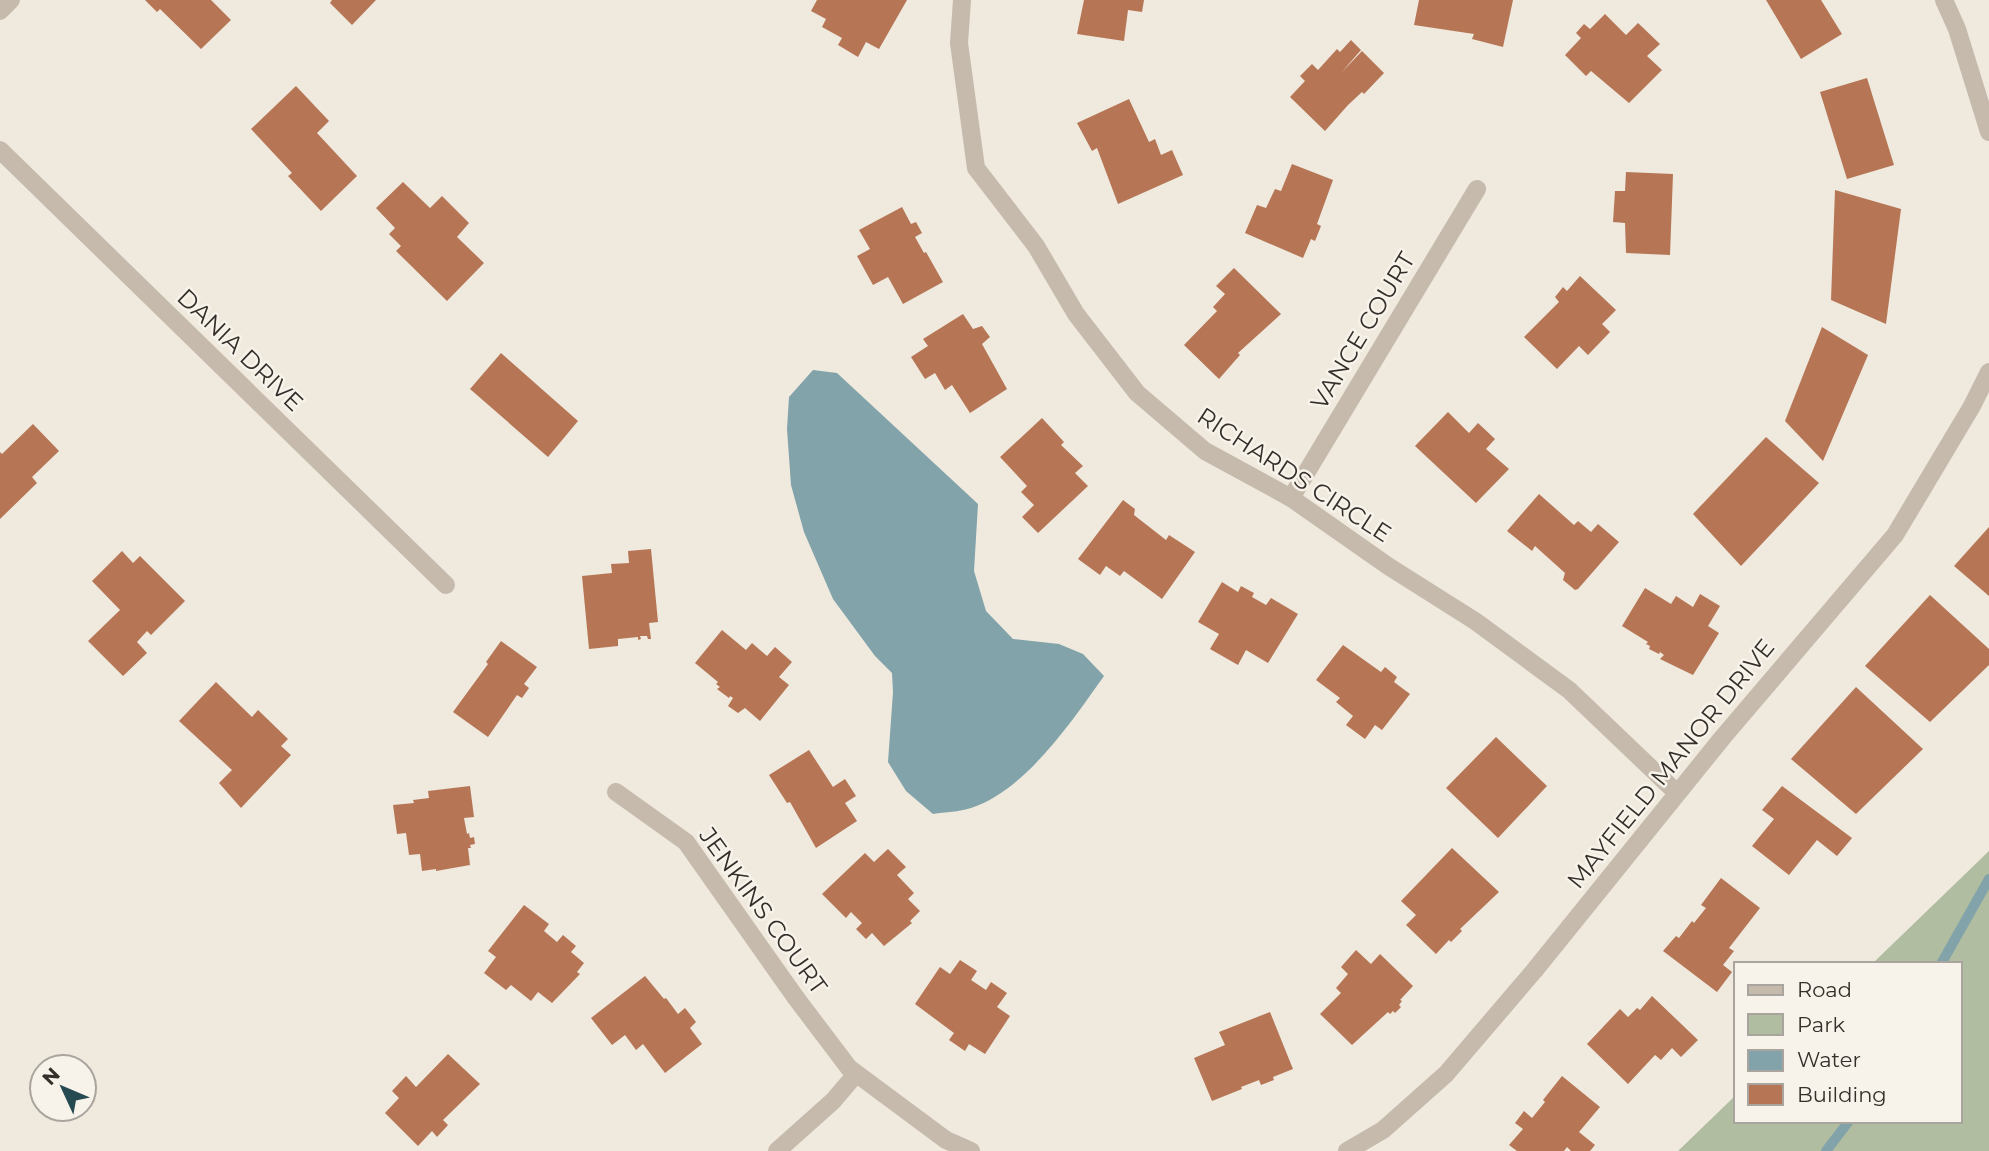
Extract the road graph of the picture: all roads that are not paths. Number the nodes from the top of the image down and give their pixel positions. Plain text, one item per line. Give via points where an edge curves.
1 (10, 0) edge
2 (962, 0) edge
3 (1944, 0) edge
4 (0, 11) edge
5 (1989, 132) edge
6 (0, 150) edge
7 (1476, 189) dead end
8 (1989, 372) edge
9 (1292, 499) junction
10 (446, 585) dead end
11 (616, 792) dead end
12 (1677, 793) junction
13 (856, 1074) junction
14 (777, 1151) edge
15 (971, 1151) edge
16 (1348, 1151) edge

1 - 4 street
2 - 9 street, RICHARDS CIRCLE via 958,43 976,167 1036,246 1076,314 1137,393 1205,451
3 - 5 street
6 - 10 street, DANIA DRIVE
7 - 9 street, VANCE COURT
8 - 12 street, MAYFIELD MANOR DRIVE via 1895,535
9 - 12 street, RICHARDS CIRCLE via 1569,690
11 - 13 street, JENKINS COURT via 686,842
12 - 16 street, MAYFIELD MANOR DRIVE via 1446,1074 1383,1130
13 - 14 street
13 - 15 street via 946,1140

